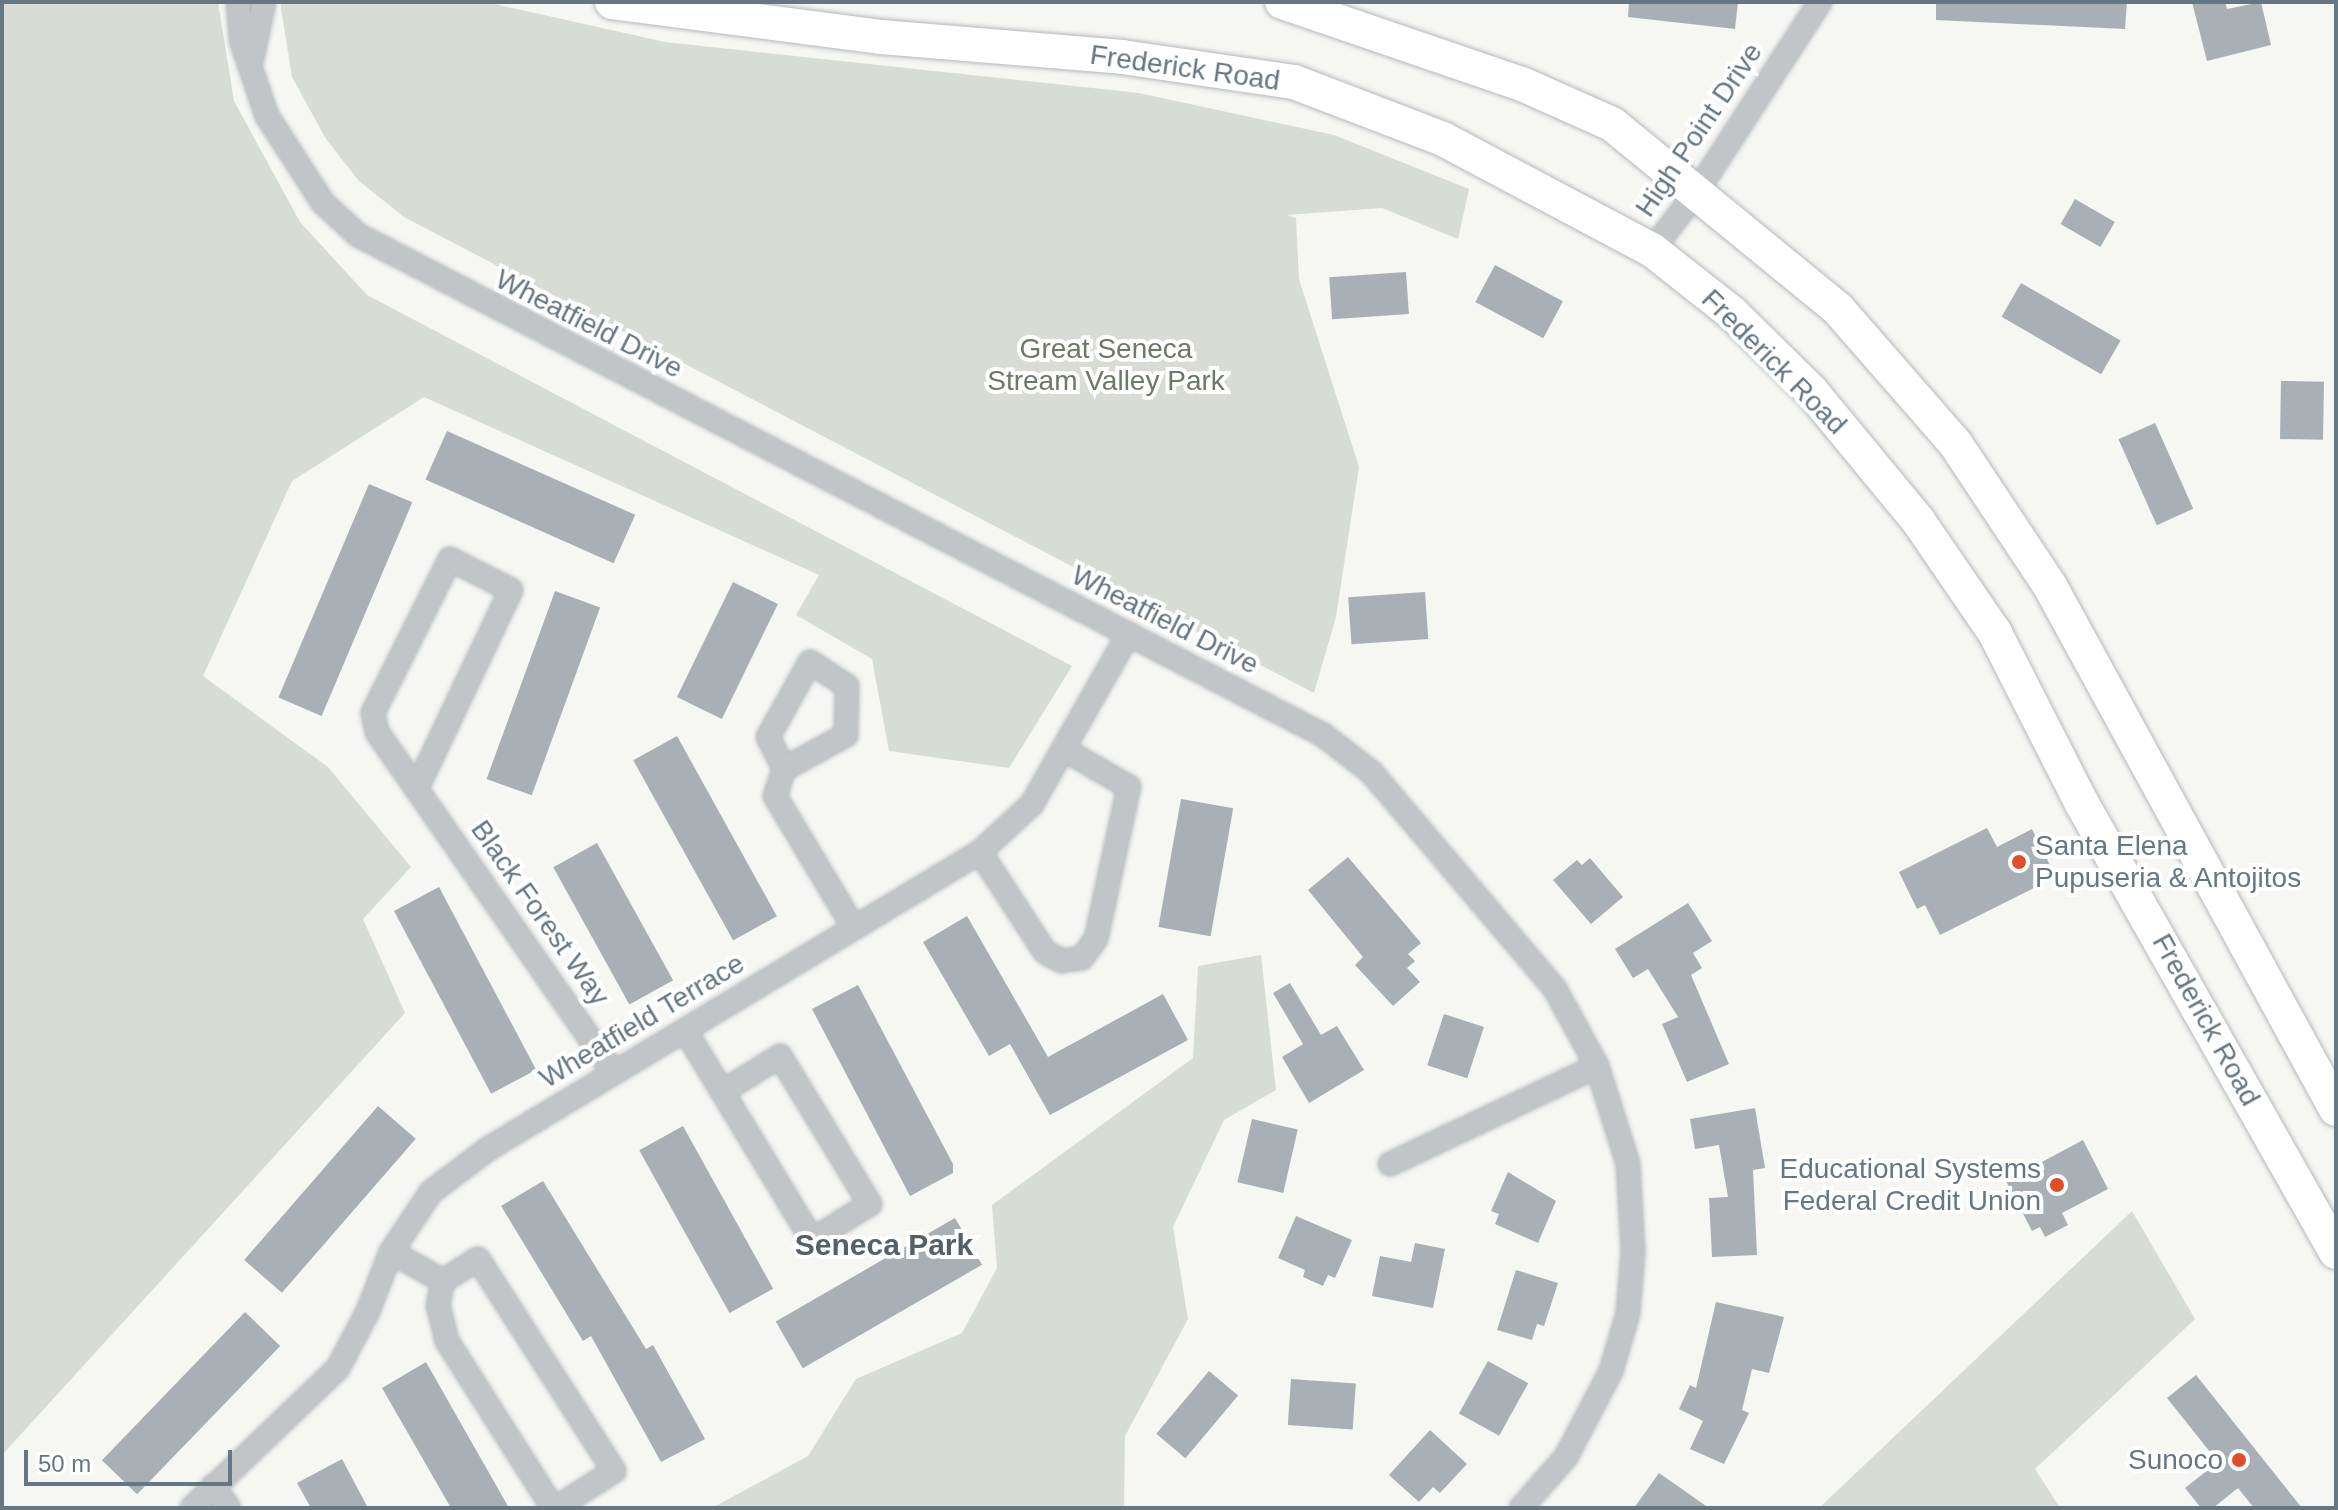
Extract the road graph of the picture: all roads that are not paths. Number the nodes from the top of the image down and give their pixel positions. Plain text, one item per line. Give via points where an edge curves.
1 (238, 2) edge
2 (264, 2) edge
3 (612, 2) edge
4 (1282, 2) edge
5 (1820, 2) edge
6 (252, 59) junction
7 (1696, 193) junction
8 (1652, 250) junction
9 (1128, 635) junction
10 (1065, 750) junction
11 (784, 769) junction
12 (417, 788) junction
13 (980, 852) junction
14 (854, 928) junction
15 (685, 1030) junction
16 (1597, 1066) junction
17 (614, 1073) junction
18 (722, 1092) junction
19 (2336, 1109) edge
20 (1390, 1164) dead end
21 (391, 1252) junction
22 (2336, 1252) edge
23 (443, 1281) junction
24 (213, 1486) junction
25 (192, 1508) edge
26 (229, 1508) edge
27 (554, 1508) edge
28 (1521, 1508) edge

1 - 6 street, Wheatfield Drive via 241,40
2 - 6 street, Wheatfield Drive
3 - 8 main road, Frederick Road via 881,37 1122,57 1294,82 1443,139
4 - 7 main road via 1522,84 1612,124
5 - 7 street, High Point Drive
6 - 9 street, Wheatfield Drive via 267,116 294,164 323,203 358,235
7 - 8 street, High Point Drive
7 - 19 main road via 1838,309 1914,391 1978,475 2050,586
8 - 22 main road, Frederick Road via 1732,313 1812,392 1919,522 1995,633 2081,802
9 - 10 street, Wheatfield Terrace
9 - 16 street, Wheatfield Drive via 1323,735 1371,772 1555,989
10 - 13 street, Wheatfield Terrace via 1032,804
10 - 13 street via 1129,787 1096,939 1082,958 1062,961 1045,952
11 - 11 street via 768,737 810,662 847,686 846,735
11 - 14 street via 775,796
12 - 12 street, Black Forest Way via 377,732 373,713 450,559 511,590
12 - 17 street, Black Forest Way
13 - 14 street, Wheatfield Terrace
14 - 15 street, Wheatfield Terrace
15 - 17 street, Wheatfield Terrace
15 - 18 street
16 - 20 street
16 - 28 street, Wheatfield Drive via 1628,1164 1633,1252 1628,1313 1611,1371 1566,1457
17 - 21 street, Wheatfield Terrace via 488,1149 431,1192
18 - 18 street via 812,1240 870,1204 780,1056
21 - 23 street
21 - 24 street, Wheatfield Terrace via 338,1368
23 - 27 street via 438,1306 447,1341
23 - 27 street via 478,1259 614,1471
24 - 25 street, Wheatfield Terrace
24 - 26 street

